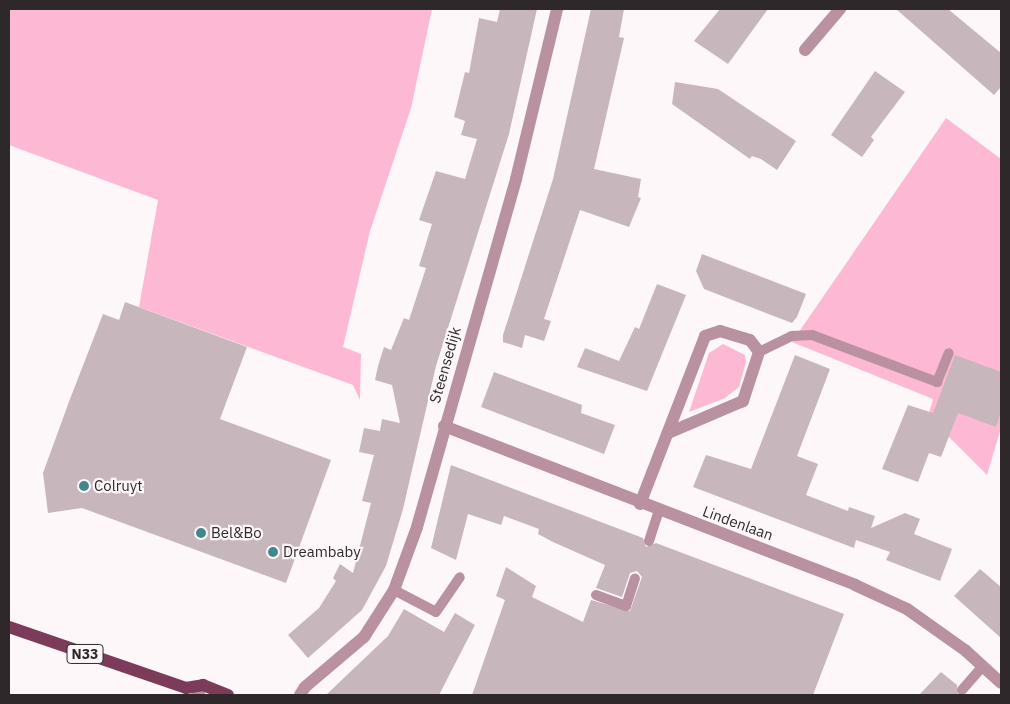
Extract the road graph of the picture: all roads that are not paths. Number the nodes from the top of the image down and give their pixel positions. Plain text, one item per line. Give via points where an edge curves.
1 (557, 9) edge
2 (840, 9) edge
3 (805, 50) dead end
4 (760, 352) junction
5 (949, 353) dead end
6 (444, 426) junction
7 (668, 434) junction
8 (640, 504) junction
9 (659, 511) junction
10 (649, 541) dead end
11 (460, 577) dead end
12 (635, 578) dead end
13 (394, 590) junction
14 (596, 595) dead end
15 (9, 627) edge
16 (983, 666) junction
17 (1001, 684) edge
18 (200, 690) edge
19 (962, 690) dead end
20 (188, 692) edge
21 (228, 695) edge
22 (300, 695) edge

1 - 6 street, Steensedijk via 516,179
2 - 3 street
4 - 5 lane via 792,336 812,335 937,382
4 - 7 street via 743,401
4 - 7 street via 750,340 720,331 704,336
6 - 8 street, Lindenlaan
6 - 13 street, Steensedijk via 417,527
7 - 8 street
8 - 9 street, Lindenlaan
9 - 10 lane
9 - 16 street, Lindenlaan via 855,585 907,609
11 - 13 lane via 436,612
12 - 14 lane via 626,606
13 - 22 street, Steensedijk via 364,637 305,687
15 - 20 main road, N33
16 - 17 street, Lindenlaan
16 - 19 lane
18 - 20 main road, N33
18 - 21 main road, N33

